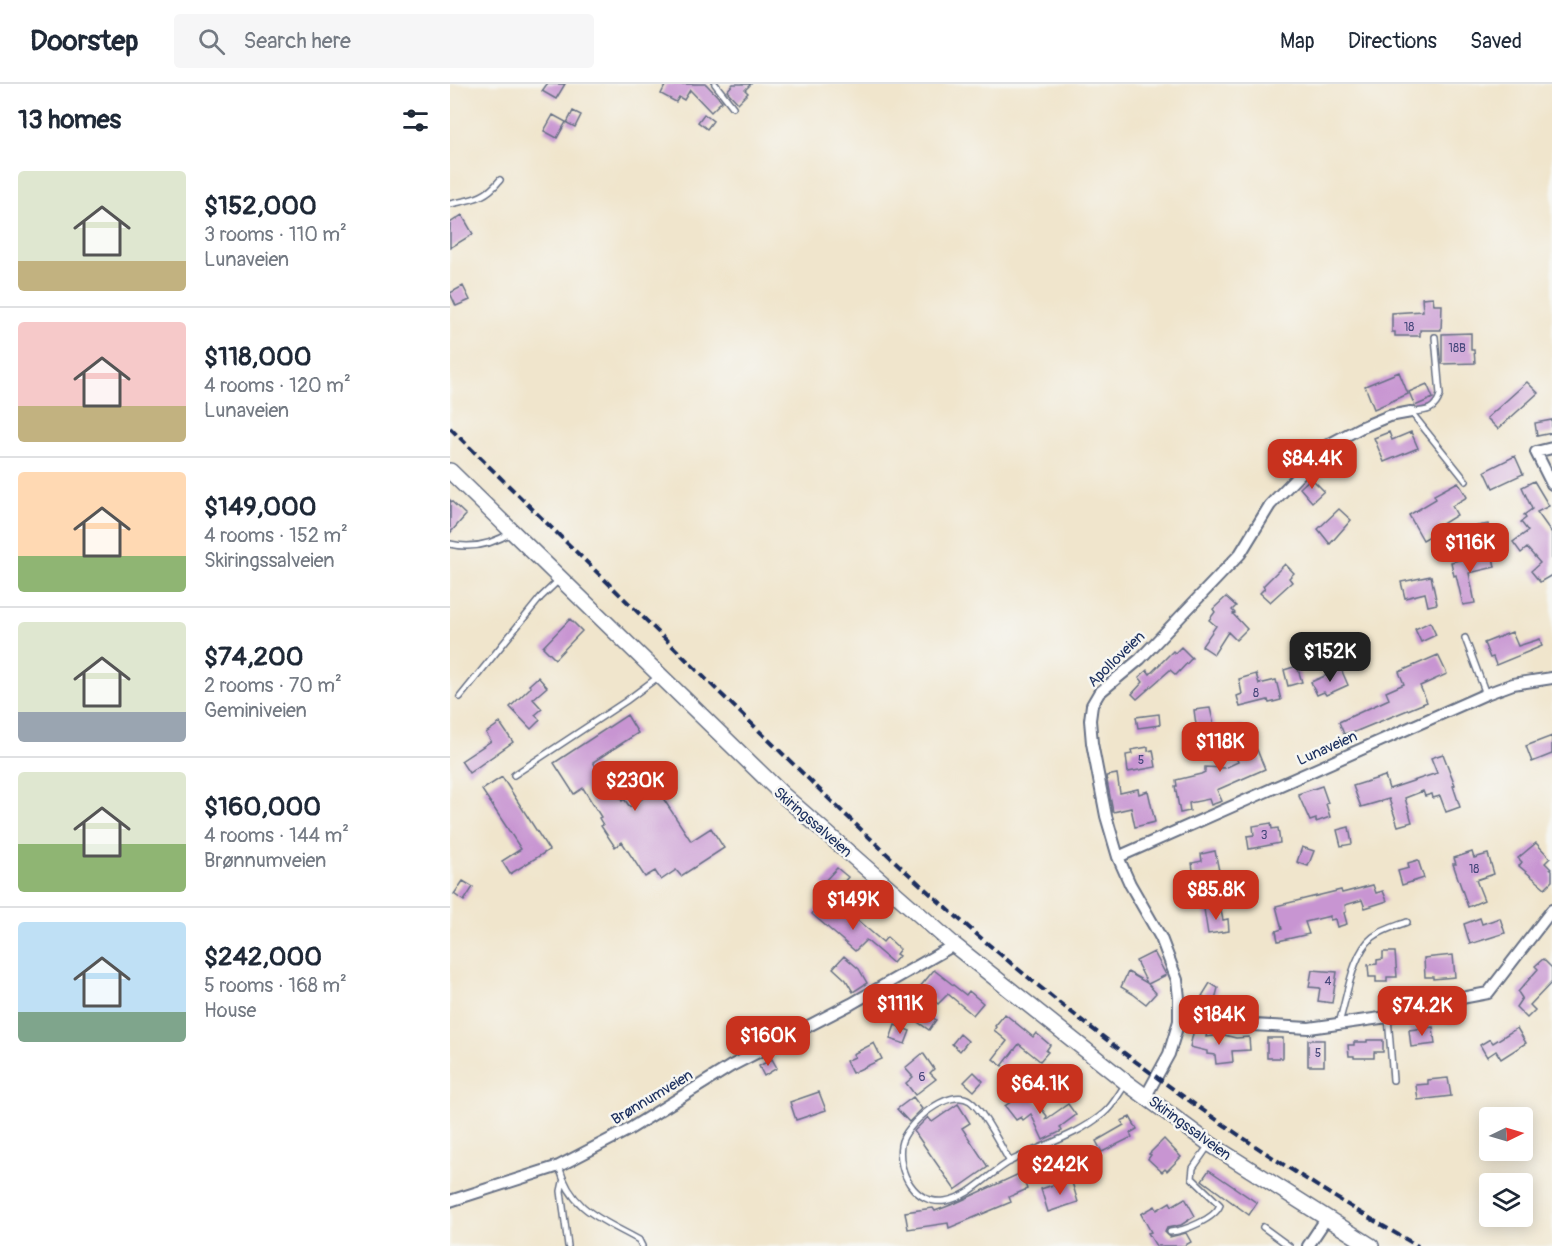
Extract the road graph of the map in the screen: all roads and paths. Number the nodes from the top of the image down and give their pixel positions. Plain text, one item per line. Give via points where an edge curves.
1 (715, 84) edge
2 (733, 107) dead end
3 (500, 180) dead end
4 (450, 204) edge
5 (1435, 337) dead end
6 (1411, 412) junction
7 (1552, 448) edge
8 (450, 471) edge
9 (1466, 481) dead end
10 (1552, 484) edge
11 (513, 531) junction
12 (450, 544) edge
13 (560, 579) junction
14 (1465, 638) dead end
15 (659, 676) junction
16 (1552, 678) edge
17 (1486, 694) junction
18 (460, 697) dead end
19 (514, 775) dead end
20 (1118, 857) junction
21 (1552, 910) edge
22 (1407, 922) dead end
23 (954, 945) junction
24 (1388, 1017) junction
25 (1179, 1021) junction
26 (1339, 1025) junction
27 (1393, 1080) dead end
28 (1127, 1083) junction
29 (1146, 1096) junction
30 (1210, 1144) junction
31 (1010, 1162) junction
32 (559, 1166) junction
33 (563, 1182) junction
34 (450, 1200) edge
35 (1326, 1219) junction
36 (1263, 1227) dead end
37 (1170, 1232) dead end
38 (568, 1246) edge
39 (642, 1246) edge
40 (1289, 1246) edge
41 (1308, 1246) edge
42 (1371, 1246) edge

1 - 2 lane
3 - 4 lane via 490,192
5 - 6 lane via 1438,402 1432,409
6 - 9 lane
6 - 20 street, Apolloveien via 1389,416 1328,445 1270,505 1240,554 1140,659 1099,693 1090,720 1106,816
7 - 10 street via 1536,452
8 - 11 main road, Skiringssalveien
11 - 12 lane via 500,540 474,546
11 - 13 main road, Skiringssalveien
13 - 15 main road, Skiringssalveien
13 - 18 lane
14 - 17 lane
15 - 19 lane
15 - 23 main road, Skiringssalveien via 783,795
16 - 17 street, Lunaveien via 1513,684
17 - 20 street, Lunaveien
20 - 25 street, Apolloveien via 1173,966 1178,980
21 - 24 street via 1488,993
22 - 26 lane via 1375,935 1363,946 1355,962
23 - 28 main road, Skiringssalveien
23 - 32 street, Brønnumveien via 731,1066 628,1130
24 - 26 street
24 - 27 lane
25 - 26 street via 1309,1028
25 - 29 street, Apolloveien via 1169,1053
28 - 29 main road, Skiringssalveien
28 - 31 lane via 1106,1112 1082,1128
29 - 30 main road, Skiringssalveien
30 - 35 main road, Skiringssalveien
30 - 37 lane via 1193,1168 1192,1178 1220,1204 1218,1210 1182,1232
31 - 31 lane via 963,1194 944,1201 924,1199 910,1186 901,1145 906,1132 926,1113 951,1097 959,1097 970,1101
32 - 33 lane
32 - 34 street, Brønnumveien
33 - 38 lane via 561,1199
33 - 39 lane via 590,1213 639,1240
35 - 41 street
35 - 42 main road, Skiringssalveien
36 - 40 lane

